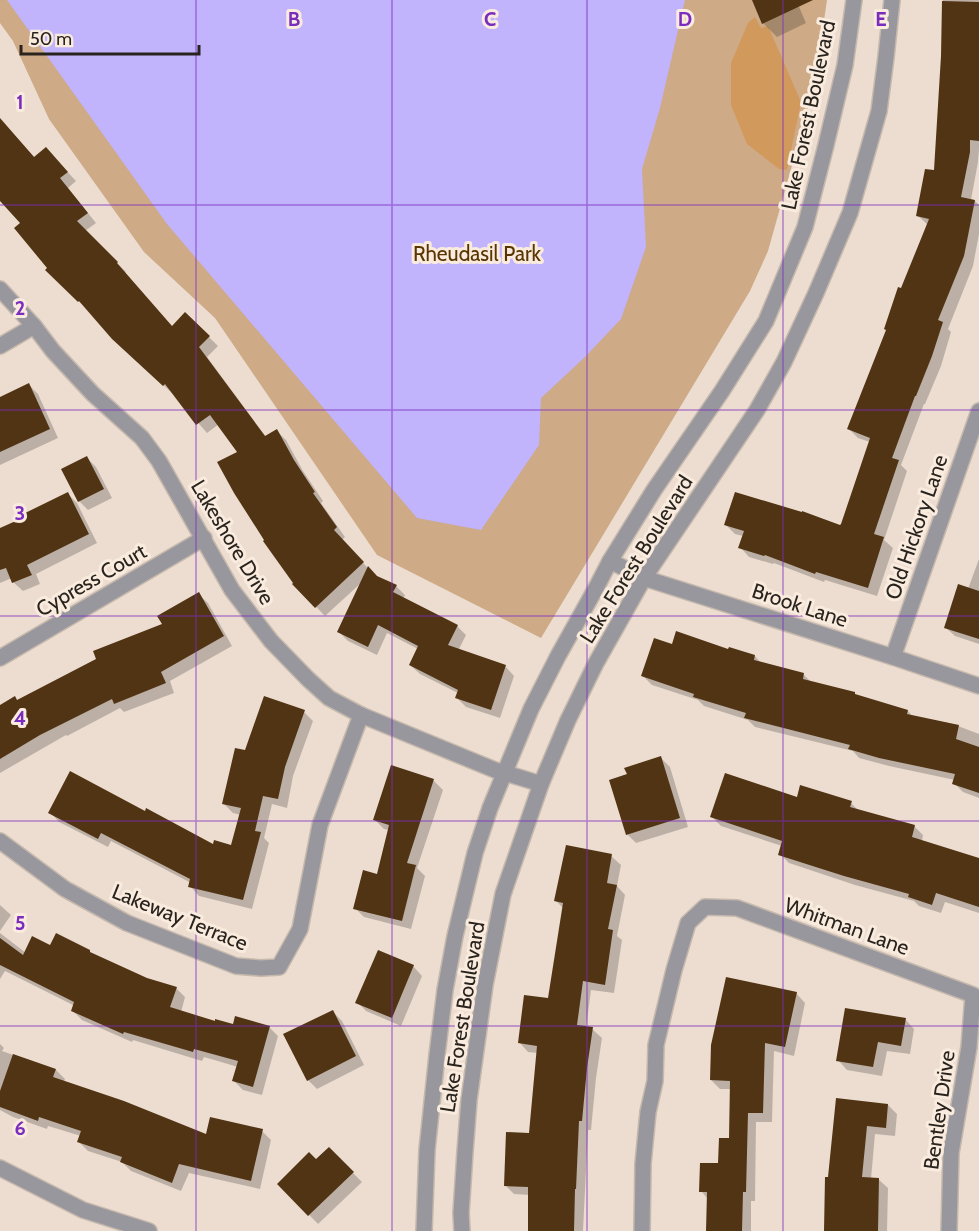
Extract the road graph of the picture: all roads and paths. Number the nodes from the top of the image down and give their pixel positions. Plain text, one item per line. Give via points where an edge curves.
1 (854, 0) edge
2 (892, 0) edge
3 (0, 289) edge
4 (34, 326) junction
5 (0, 346) edge
6 (979, 411) edge
7 (204, 538) junction
8 (610, 561) junction
9 (644, 578) junction
10 (892, 657) junction
11 (0, 658) edge
12 (979, 686) edge
13 (361, 715) junction
14 (505, 773) junction
15 (541, 784) junction
16 (0, 841) edge
17 (973, 995) joint
18 (0, 1168) edge
19 (149, 1231) edge
20 (424, 1231) edge
21 (462, 1231) edge
22 (642, 1231) edge
23 (949, 1231) edge

1 - 8 street, Lake Forest Boulevard via 845,65 805,227 766,321
2 - 9 street, Lake Forest Boulevard via 879,111 850,213 816,293 757,410
3 - 4 street, Lakeshore Drive
4 - 5 street
4 - 7 street, Lakeshore Drive via 93,394 142,438
6 - 10 street, Old Hickory Lane
7 - 11 street, Cypress Court
7 - 13 street, Lakeshore Drive via 232,590 271,641 329,698
8 - 9 street, Brook Lane
8 - 14 street, Lake Forest Boulevard via 531,709
9 - 10 street, Brook Lane
9 - 15 street, Lake Forest Boulevard via 596,663
10 - 12 street, Brook Lane
13 - 14 street, Lakeshore Drive
13 - 16 street, Lakeway Terrace via 320,825 300,929 279,967 236,966 127,923 65,889
14 - 15 street, Lakeshore Drive
14 - 20 street, Lake Forest Boulevard via 475,853 455,936 436,1055
15 - 21 street, Lake Forest Boulevard via 503,894 485,985 465,1152
17 - 22 street, Whitman Lane via 737,908 705,907 688,923 656,1045 644,1164
17 - 23 street, Bentley Drive via 969,1047 951,1153
18 - 19 street via 83,1210

